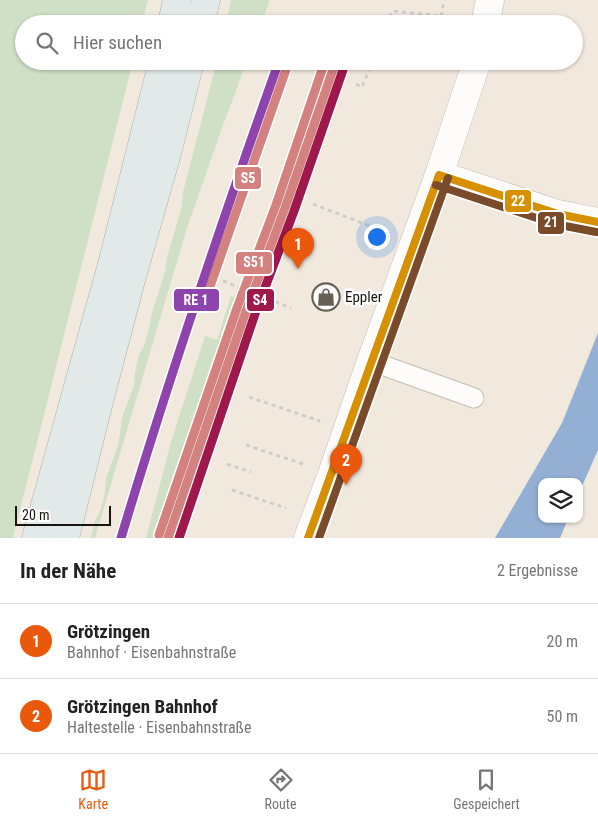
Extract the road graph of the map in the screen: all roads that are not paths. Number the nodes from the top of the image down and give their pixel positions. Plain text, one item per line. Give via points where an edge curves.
1 (177, 0) edge
2 (206, 0) edge
3 (490, 0) edge
4 (174, 15) edge
5 (202, 15) edge
6 (487, 15) edge
7 (160, 70) edge
8 (188, 70) edge
9 (474, 70) edge
10 (439, 175) junction
11 (598, 222) edge
12 (371, 361) junction
13 (474, 398) dead end
14 (311, 528) edge
15 (36, 538) edge
16 (65, 538) edge

1 - 4 highway
2 - 5 highway
3 - 6 street
7 - 15 highway via 113,261
8 - 16 highway
9 - 10 street
10 - 11 street via 558,214
10 - 12 street
12 - 13 lane
12 - 14 street

